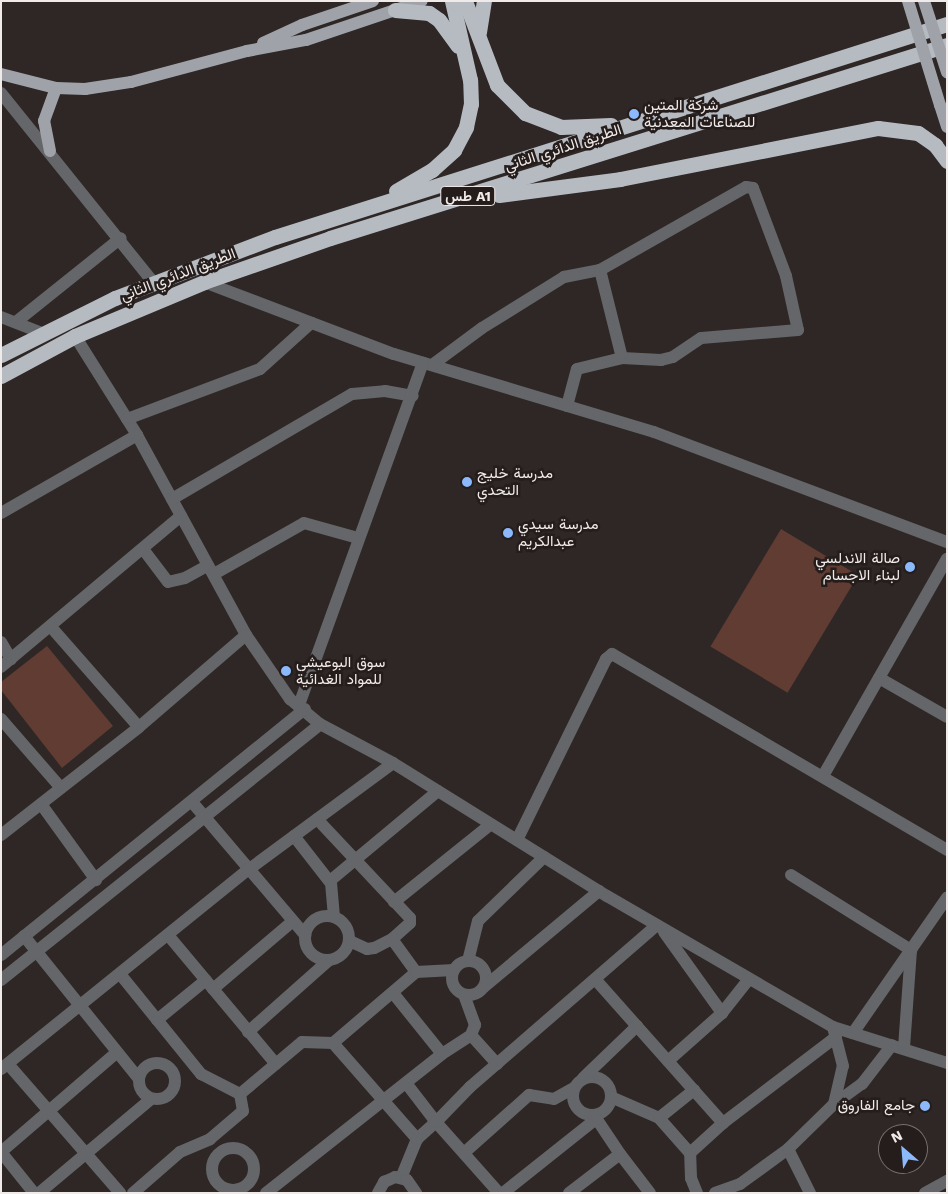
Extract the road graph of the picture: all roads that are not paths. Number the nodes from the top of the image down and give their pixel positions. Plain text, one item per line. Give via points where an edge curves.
1 (373, 1) edge
2 (422, 1) edge
3 (452, 1) edge
4 (465, 1) edge
5 (484, 1) edge
6 (908, 1) edge
7 (924, 1) edge
8 (395, 10) junction
9 (947, 24) edge
10 (947, 45) edge
11 (481, 46) junction
12 (247, 50) junction
13 (464, 54) junction
14 (947, 72) edge
15 (1, 74) edge
16 (56, 88) junction
17 (1, 92) edge
18 (635, 123) junction
19 (947, 127) edge
20 (50, 151) junction
21 (947, 161) edge
22 (453, 201) junction
23 (357, 211) junction
24 (120, 238) junction
25 (600, 270) junction
26 (153, 282) junction
27 (204, 282) junction
28 (1, 317) edge
29 (16, 322) junction
30 (311, 322) junction
31 (42, 333) junction
32 (75, 336) junction
33 (1, 355) edge
34 (622, 358) junction
35 (427, 364) junction
36 (1, 376) edge
37 (413, 396) junction
38 (566, 406) junction
39 (127, 419) junction
40 (137, 435) junction
41 (172, 499) junction
42 (1, 513) edge
43 (181, 516) junction
44 (358, 538) junction
45 (943, 540) edge
46 (143, 549) junction
47 (947, 559) edge
48 (211, 569) junction
49 (51, 627) junction
50 (246, 635) junction
51 (1, 642) edge
52 (6, 663) edge
53 (879, 678) junction
54 (302, 707) junction
55 (947, 717) edge
56 (1, 719) edge
57 (320, 724) junction
58 (139, 727) junction
59 (393, 762) junction
60 (823, 776) junction
61 (61, 788) junction
62 (438, 791) junction
63 (192, 802) junction
64 (40, 804) junction
65 (206, 819) junction
66 (317, 819) junction
67 (491, 824) junction
68 (1, 835) edge
69 (294, 836) junction
70 (517, 840) junction
71 (947, 850) edge
72 (544, 857) junction
73 (356, 861) junction
74 (248, 870) junction
75 (791, 875) dead end
76 (96, 880) junction
77 (330, 882) junction
78 (599, 891) junction
79 (947, 898) edge
80 (394, 902) junction
81 (334, 917) junction
82 (293, 921) junction
83 (659, 926) junction
84 (168, 935) junction
85 (305, 935) junction
86 (24, 936) junction
87 (392, 939) junction
88 (350, 941) junction
89 (911, 950) junction
90 (38, 951) junction
91 (1, 955) edge
92 (328, 961) junction
93 (468, 961) junction
94 (454, 970) junction
95 (416, 972) junction
96 (120, 974) junction
97 (749, 978) junction
98 (595, 979) junction
99 (1, 980) edge
100 (209, 985) junction
101 (484, 986) junction
102 (392, 993) junction
103 (464, 995) junction
104 (80, 1007) junction
105 (722, 1013) junction
106 (158, 1020) junction
107 (637, 1026) junction
108 (248, 1032) junction
109 (835, 1032) junction
110 (853, 1033) junction
111 (471, 1035) junction
112 (333, 1043) junction
113 (898, 1047) junction
114 (116, 1053) junction
115 (442, 1054) junction
116 (668, 1061) junction
117 (947, 1063) edge
118 (276, 1064) junction
119 (497, 1064) junction
120 (5, 1066) edge
121 (138, 1078) junction
122 (583, 1078) junction
123 (406, 1083) junction
124 (574, 1088) junction
125 (694, 1090) junction
126 (240, 1094) junction
127 (611, 1097) junction
128 (151, 1098) junction
129 (384, 1102) junction
130 (834, 1104) junction
131 (49, 1110) junction
132 (595, 1117) junction
133 (659, 1118) junction
134 (436, 1122) junction
135 (723, 1123) junction
136 (210, 1139) junction
137 (417, 1139) junction
138 (788, 1149) junction
139 (1, 1152) edge
140 (465, 1152) junction
141 (86, 1153) junction
142 (219, 1153) junction
143 (620, 1154) junction
144 (690, 1154) junction
145 (253, 1169) junction
146 (402, 1178) junction
147 (947, 1181) edge
148 (221, 1191) edge
149 (34, 1193) edge
150 (39, 1193) edge
151 (120, 1193) edge
152 (133, 1193) edge
153 (266, 1193) edge
154 (369, 1193) edge
155 (378, 1193) edge
156 (416, 1193) edge
157 (499, 1193) edge
158 (503, 1193) edge
159 (569, 1193) edge
160 (650, 1193) edge
161 (698, 1193) edge
162 (715, 1193) edge
163 (810, 1193) edge
164 (924, 1193) edge

1 - 12 main road via 302,25
2 - 8 main road
3 - 13 highway
4 - 11 highway
5 - 11 highway via 479,24
6 - 19 main road, bridge
7 - 14 main road, bridge
8 - 12 main road via 306,40
8 - 13 highway via 429,13 440,20
9 - 18 highway, الطريق الدائري الثاني / طس A1
10 - 22 highway, الطريق الدائري الثاني / طس A1
11 - 18 highway via 497,85 525,113 542,122 562,127
12 - 16 main road via 131,82 85,89
13 - 23 highway via 471,104 466,127 454,150 432,170
15 - 16 main road
16 - 20 main road via 44,121
17 - 20 street
18 - 23 highway, الطريق الدائري الثاني / طس A1
20 - 24 street
21 - 22 highway via 935,145 918,133 878,128 620,179
22 - 27 highway, الطريق الدائري الثاني / طس A1 via 330,238
23 - 26 highway, الطريق الدائري الثاني / طس A1
24 - 26 street
24 - 29 street
25 - 34 street
25 - 34 street via 749,186 759,197 786,276 799,328 758,335 700,338 673,357 661,360
25 - 35 street via 564,277
26 - 31 highway, الطريق الدائري الثاني / طس A1
27 - 30 street
27 - 32 highway, الطريق الدائري الثاني / طس A1
28 - 29 street
29 - 31 street
30 - 35 street
30 - 39 street via 260,368
31 - 33 highway, الطريق الدائري الثاني / طس A1
32 - 36 highway, الطريق الدائري الثاني / طس A1
32 - 39 street
34 - 38 street via 577,369
35 - 37 street
35 - 38 street
37 - 41 street via 387,391 352,394
37 - 44 street
38 - 45 street via 654,432
39 - 40 street
40 - 41 street
40 - 42 street
41 - 43 street
43 - 46 street
43 - 48 street
44 - 48 street via 304,523
44 - 54 street
46 - 48 street via 168,582
46 - 49 street
47 - 53 street
48 - 50 street
49 - 52 street
49 - 58 street
50 - 54 street via 290,698
50 - 58 street
51 - 52 street
53 - 55 street
53 - 60 street
54 - 57 street
54 - 63 street
56 - 61 street
57 - 59 street
57 - 65 street
58 - 61 street
59 - 62 street
59 - 66 street
60 - 70 street via 612,654 606,659
60 - 71 street
61 - 64 street
62 - 67 street
62 - 73 street
63 - 65 street
63 - 76 street
64 - 68 street
64 - 76 street
65 - 74 street
65 - 90 street
66 - 69 street
66 - 73 street
67 - 70 street
67 - 80 street
69 - 74 street
69 - 77 street
70 - 72 street
72 - 78 street
72 - 93 street via 478,921
73 - 77 street
73 - 80 street
74 - 82 street
74 - 84 street
75 - 89 street
76 - 86 street
77 - 81 street
78 - 83 street
78 - 101 street
79 - 89 street
80 - 87 street via 411,921
81 - 85 street via 327,916 312,922
81 - 88 street via 346,926
82 - 85 street
82 - 100 street
83 - 97 street
83 - 98 street
83 - 105 street
84 - 96 street
84 - 100 street
85 - 92 street via 308,950 320,960
86 - 90 street
86 - 91 street
87 - 88 street via 370,949
87 - 95 street
88 - 92 street via 342,955
89 - 110 street
89 - 113 street
90 - 99 street
90 - 104 street
92 - 108 street
93 - 94 street
93 - 101 street via 484,969
94 - 95 street
94 - 103 street via 452,982
95 - 102 street
96 - 104 street
96 - 106 street
97 - 105 street
97 - 109 street
98 - 107 street
98 - 119 street
100 - 106 street
100 - 108 street
101 - 103 street via 476,994
102 - 112 street
102 - 115 street
103 - 111 street via 475,1025
104 - 114 street
104 - 120 street
105 - 116 street
106 - 126 street via 201,1074
107 - 116 street
107 - 122 street
108 - 118 street
109 - 110 street
109 - 130 street via 843,1066
109 - 135 street
110 - 113 street
111 - 115 street
111 - 119 street
112 - 118 street via 302,1042
112 - 129 street
113 - 117 street
113 - 130 street via 862,1084
114 - 121 street
114 - 131 street
115 - 123 street
116 - 125 street
118 - 126 street
119 - 134 street
120 - 131 street
121 - 128 street via 141,1091
121 - 128 street via 143,1068 153,1063 165,1064 173,1072 175,1083 169,1095
122 - 124 street
122 - 127 street via 603,1079
123 - 129 street
123 - 134 street
124 - 132 street via 576,1108
124 - 140 street via 554,1099 528,1095
125 - 133 street
125 - 135 street
126 - 136 street via 244,1110
127 - 132 street via 606,1109
127 - 133 street
128 - 141 street
129 - 137 street
129 - 153 street
130 - 138 street
131 - 139 street
131 - 141 street
132 - 143 street
132 - 158 street
133 - 144 street
134 - 137 street
134 - 140 street
135 - 144 street
136 - 142 street
136 - 152 street via 180,1152
137 - 146 street
138 - 162 street via 740,1184
138 - 163 street
139 - 149 street
140 - 157 street
141 - 150 street
141 - 151 street
142 - 145 street via 230,1148 242,1150 250,1158
142 - 148 street via 212,1168
143 - 159 street
143 - 160 street
144 - 161 street via 691,1178
145 - 148 street via 246,1185
145 - 153 street
146 - 155 street via 390,1179
146 - 156 street via 412,1184
147 - 164 street
154 - 155 street

